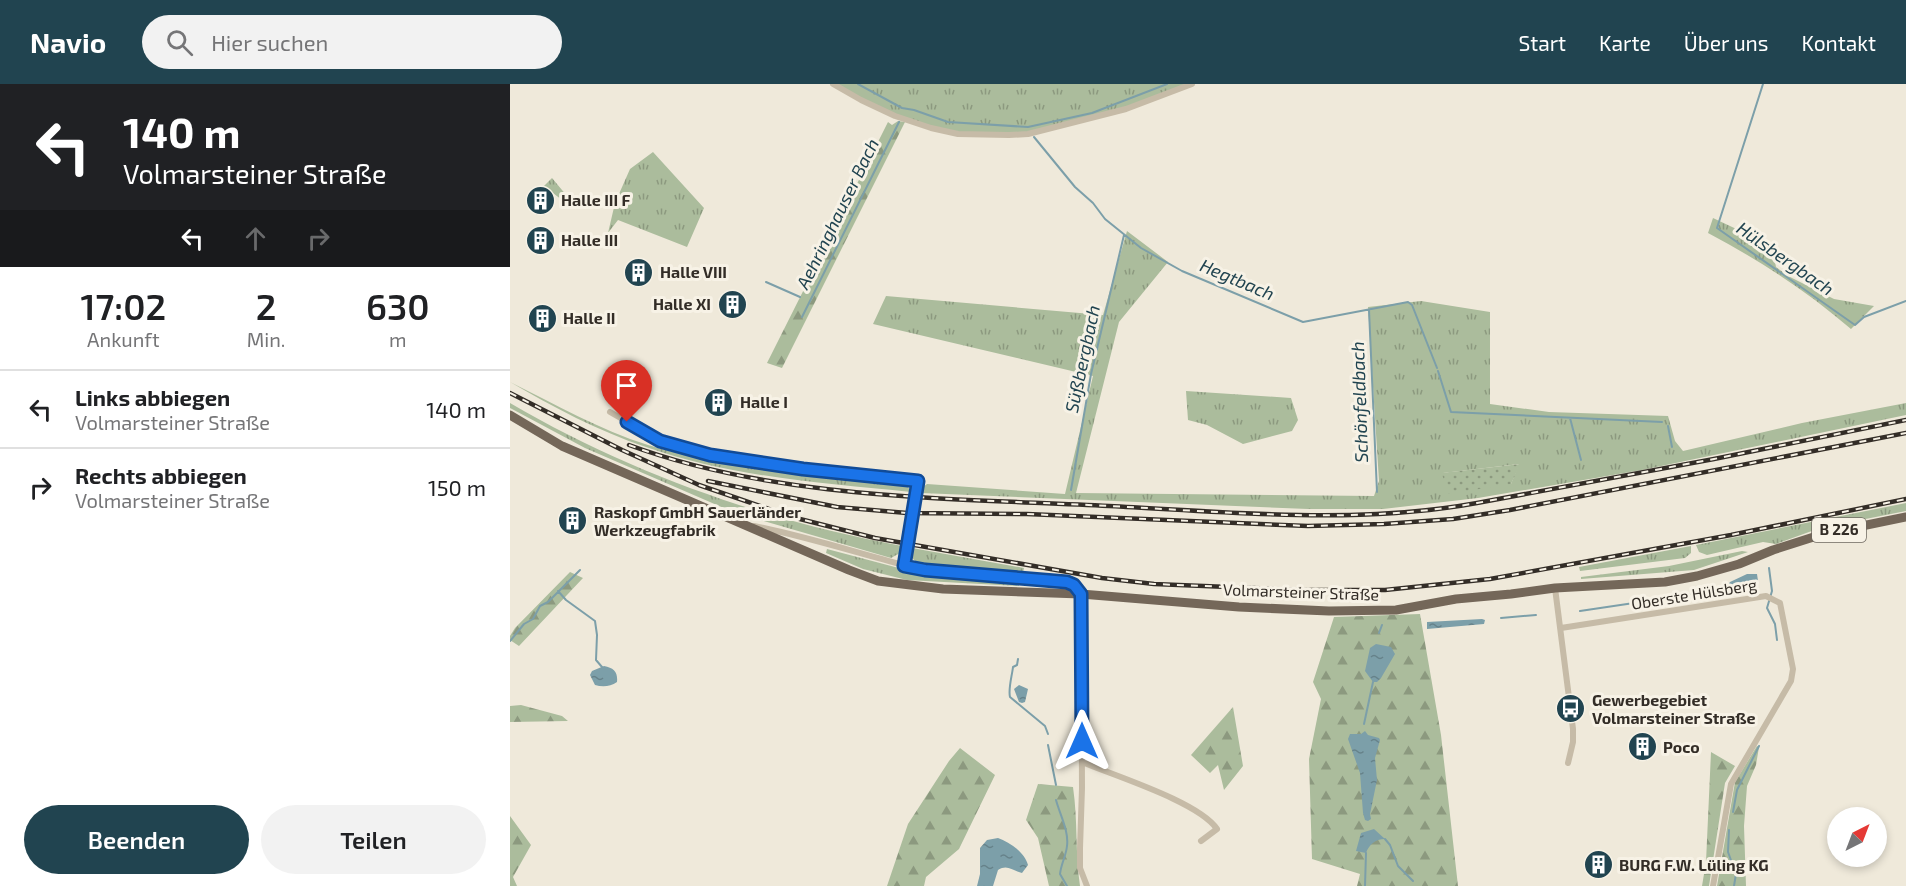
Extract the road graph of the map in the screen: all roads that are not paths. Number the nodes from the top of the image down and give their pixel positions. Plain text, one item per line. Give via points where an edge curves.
1 (833, 84) edge
2 (1192, 84) edge
3 (610, 412) dead end
4 (510, 415) edge
5 (1906, 517) edge
6 (743, 523) junction
7 (904, 566) junction
8 (1555, 588) junction
9 (1081, 594) junction
10 (1561, 628) junction
11 (1082, 762) junction
12 (1568, 764) dead end
13 (1201, 841) dead end
14 (1087, 886) edge
15 (1713, 886) edge

1 - 2 street via 895,116 931,128 958,134 1009,135 1028,134 1126,109
3 - 7 street via 660,441 710,455 918,481
4 - 6 main road, Volmarsteiner Straße / B 226 via 562,446
5 - 8 main road, Volmarsteiner Straße / B 226 via 1807,539 1697,576 1665,582
6 - 7 street, Volmarsteiner Straße
6 - 9 main road, Volmarsteiner Straße / B 226 via 878,581
7 - 9 street, Volmarsteiner Straße via 1067,582
8 - 9 main road, Volmarsteiner Straße / B 226 via 1396,610 1329,611
8 - 10 street
9 - 11 street
10 - 12 street via 1573,729
10 - 15 street, Oberste Hülsberg via 1766,596 1780,603 1793,669 1786,689 1731,784
11 - 13 street via 1200,812 1217,829
11 - 14 street via 1080,868

